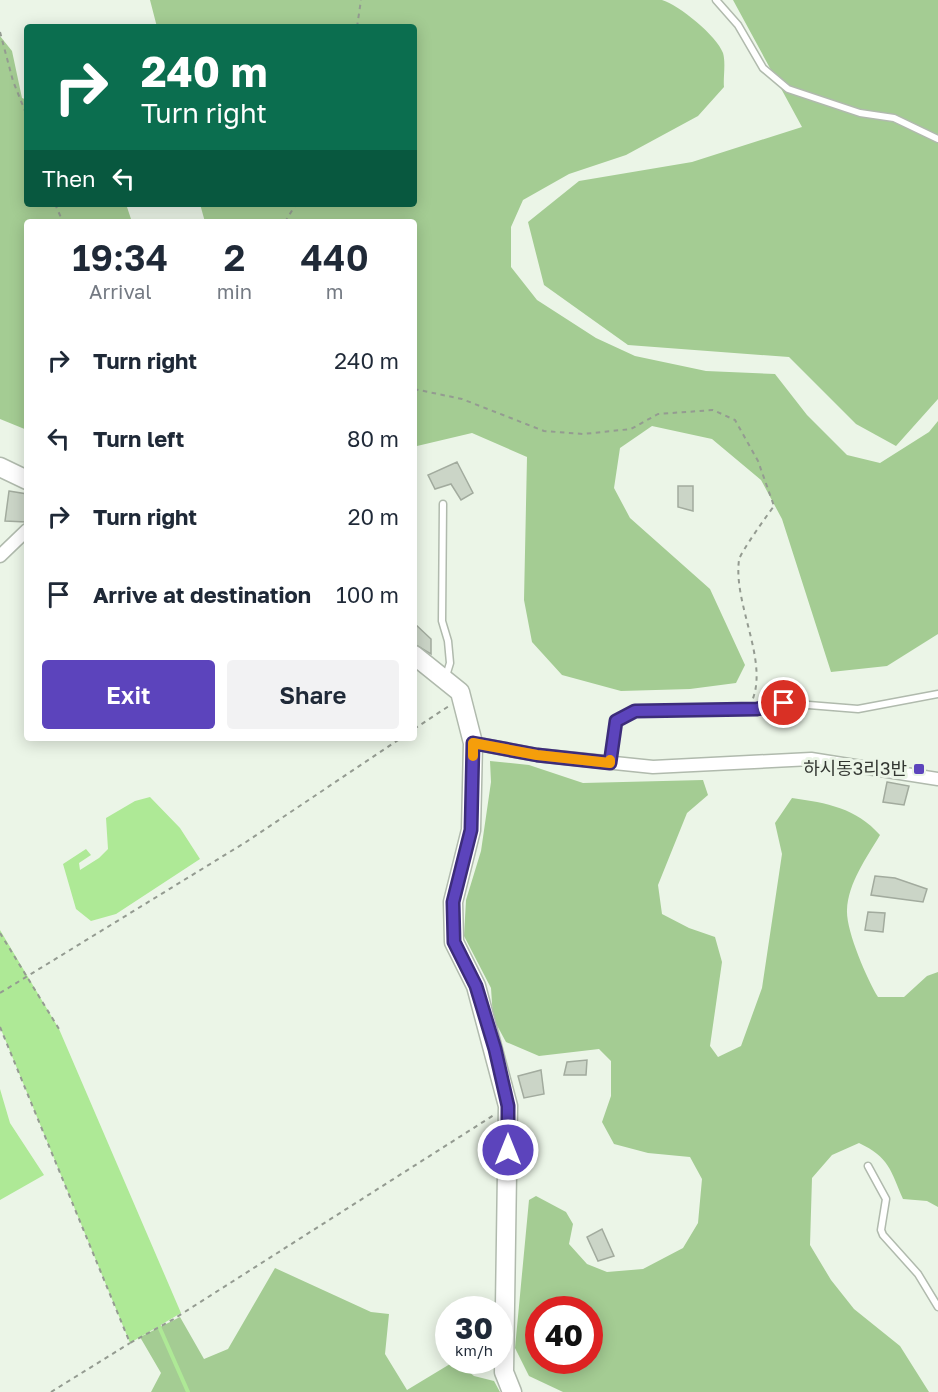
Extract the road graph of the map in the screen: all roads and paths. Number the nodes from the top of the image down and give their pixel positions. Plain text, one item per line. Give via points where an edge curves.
1 (361, 0) edge
2 (716, 0) edge
3 (357, 24) edge
4 (0, 32) edge
5 (24, 108) edge
6 (938, 139) edge
7 (417, 390) edge
8 (0, 467) edge
9 (24, 479) edge
10 (443, 504) dead end
11 (24, 533) edge
12 (0, 556) edge
13 (417, 657) edge
14 (445, 680) junction
15 (938, 694) edge
16 (461, 698) junction
17 (748, 710) junction
18 (417, 727) edge
19 (397, 741) edge
20 (473, 743) junction
21 (610, 763) junction
22 (938, 780) edge
23 (0, 933) edge
24 (27, 978) junction
25 (0, 993) edge
26 (0, 1027) edge
27 (59, 1029) dead end
28 (508, 1106) junction
29 (868, 1166) dead end
30 (938, 1306) edge
31 (130, 1343) junction
32 (51, 1392) edge
33 (512, 1392) edge

1 - 3 path
2 - 6 lane via 738,25 763,69 788,89 860,112 894,118
4 - 5 path
7 - 17 path via 462,399 544,431 583,434 631,429 658,414 713,410 735,420 758,461 774,506 739,558 739,594 756,670 754,696
8 - 9 street
10 - 14 lane via 442,621 450,663
11 - 12 street
13 - 14 street
14 - 16 street via 460,692
15 - 17 lane via 858,709 784,703
16 - 18 path
16 - 20 street
17 - 21 lane via 635,711 616,721
19 - 24 path via 246,842
20 - 21 street
20 - 28 street via 471,830 453,902 454,942 476,986
21 - 22 street via 653,767 811,759
23 - 24 path
24 - 25 path
24 - 27 path
26 - 31 path
28 - 31 path
28 - 33 street via 504,1372
29 - 30 lane via 886,1199 883,1236 918,1274
31 - 32 path

